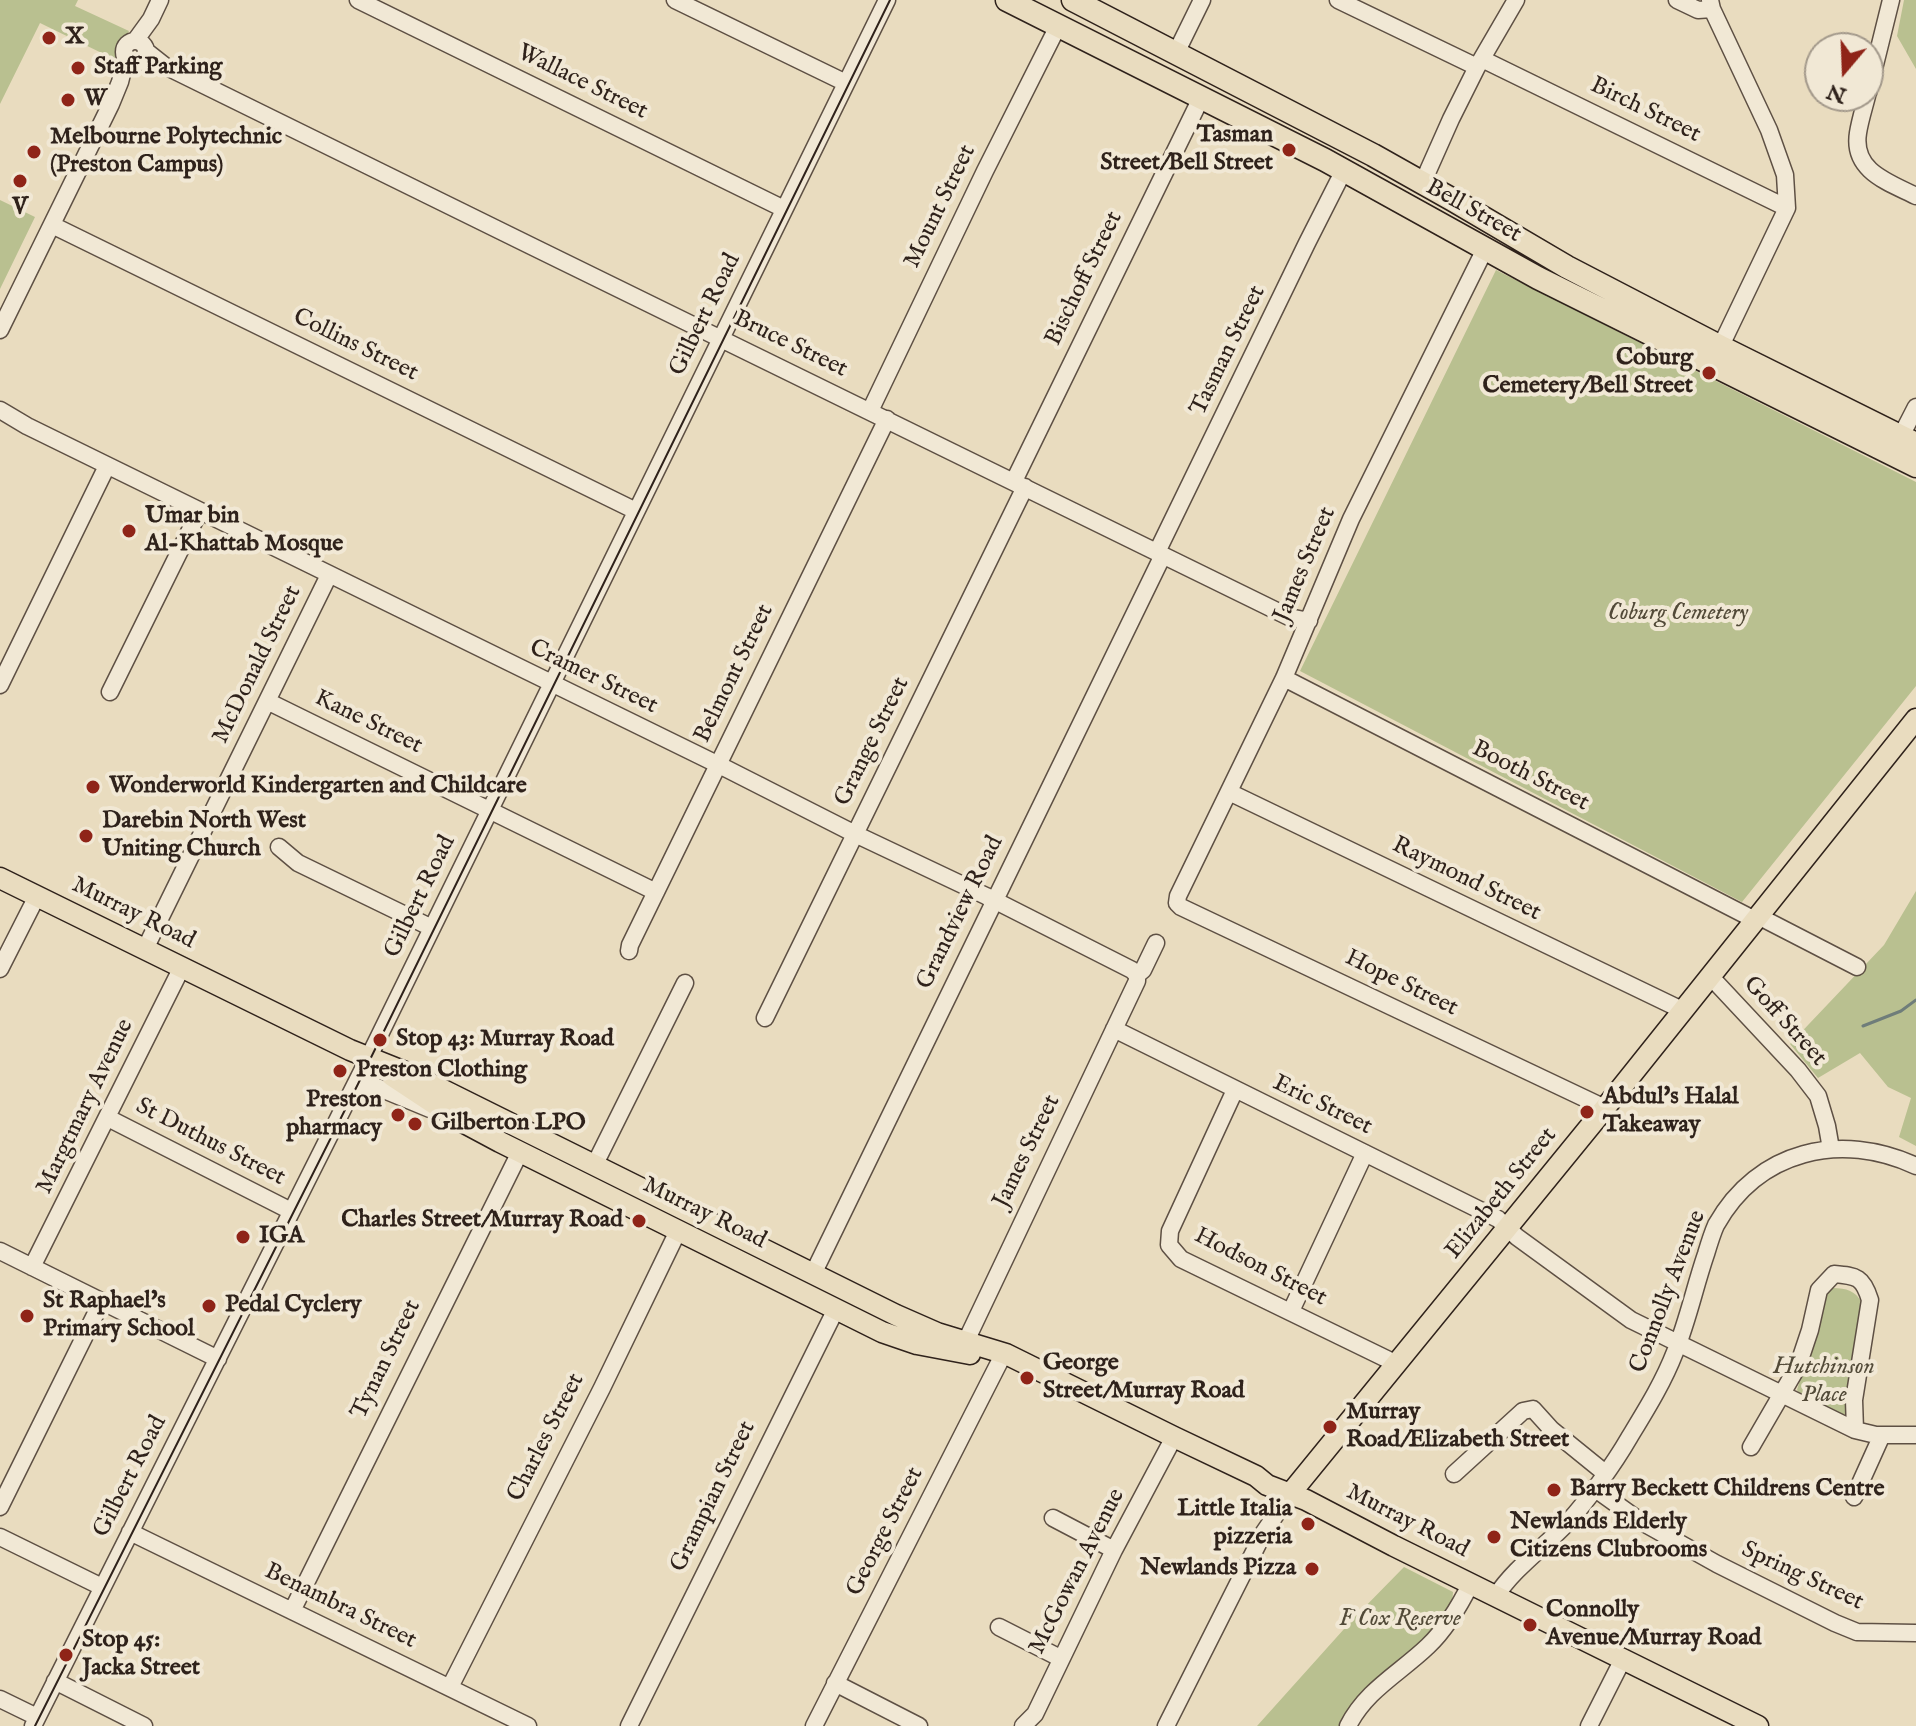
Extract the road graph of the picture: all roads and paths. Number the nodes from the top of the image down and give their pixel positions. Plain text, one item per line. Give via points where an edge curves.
1 (160, 0) edge
2 (358, 0) edge
3 (675, 0) edge
4 (887, 0) edge
5 (1007, 0) edge
6 (1073, 0) edge
7 (1202, 0) edge
8 (1338, 0) edge
9 (1516, 0) edge
10 (1677, 0) edge
11 (1891, 0) edge
12 (1711, 5) edge
13 (1058, 26) junction
14 (1883, 32) edge
15 (138, 53) junction
16 (1176, 53) junction
17 (1480, 63) junction
18 (846, 83) junction
19 (1201, 98) junction
20 (1863, 112) edge
21 (1344, 170) junction
22 (1423, 182) junction
23 (1916, 196) edge
24 (1453, 200) junction
25 (1787, 208) junction
26 (784, 209) junction
27 (52, 225) junction
28 (1448, 229) junction
29 (1485, 249) junction
30 (0, 330) edge
31 (721, 339) junction
32 (1716, 356) junction
33 (1916, 407) edge
34 (0, 410) edge
35 (870, 411) junction
36 (0, 417) edge
37 (887, 419) junction
38 (27, 426) junction
39 (1903, 445) edge
40 (107, 466) junction
41 (1916, 466) edge
42 (1020, 484) junction
43 (636, 511) junction
44 (199, 512) junction
45 (1160, 554) junction
46 (329, 575) junction
47 (1309, 621) junction
48 (1284, 678) junction
49 (552, 684) junction
50 (0, 685) edge
51 (110, 692) dead end
52 (267, 701) junction
53 (1916, 719) edge
54 (718, 765) junction
55 (1229, 792) junction
56 (490, 810) junction
57 (855, 834) junction
58 (276, 853) dead end
59 (0, 878) edge
60 (656, 892) junction
61 (37, 896) junction
62 (996, 901) junction
63 (1177, 903) joint
64 (1756, 918) junction
65 (432, 928) junction
66 (1156, 943) dead end
67 (145, 949) junction
68 (629, 951) dead end
69 (182, 967) junction
70 (1857, 967) dead end
71 (0, 969) edge
72 (1137, 975) junction
73 (1710, 976) junction
74 (685, 983) dead end
75 (1682, 1010) junction
76 (765, 1018) dead end
77 (1114, 1029) junction
78 (370, 1059) junction
79 (355, 1085) junction
80 (1235, 1090) junction
81 (1605, 1108) junction
82 (108, 1118) junction
83 (472, 1127) junction
84 (530, 1133) junction
85 (1831, 1149) junction
86 (520, 1152) junction
87 (1365, 1153) junction
88 (595, 1164) junction
89 (1916, 1166) edge
90 (585, 1185) junction
91 (291, 1211) junction
92 (688, 1211) junction
93 (1507, 1228) junction
94 (678, 1231) junction
95 (0, 1251) edge
96 (32, 1267) junction
97 (808, 1284) junction
98 (841, 1300) junction
99 (102, 1301) junction
100 (1291, 1311) junction
101 (966, 1341) junction
102 (1678, 1343) junction
103 (218, 1359) junction
104 (1001, 1359) junction
105 (1397, 1364) junction
106 (1032, 1368) junction
107 (1782, 1395) junction
108 (1855, 1430) junction
109 (1882, 1435) junction
110 (1916, 1435) edge
111 (1174, 1437) junction
112 (1751, 1447) dead end
113 (1605, 1473) junction
114 (1454, 1474) dead end
115 (1594, 1488) junction
116 (1290, 1494) junction
117 (1854, 1497) dead end
118 (0, 1507) edge
119 (1053, 1518) dead end
120 (130, 1532) junction
121 (0, 1537) edge
122 (1114, 1550) junction
123 (1471, 1583) junction
124 (102, 1587) junction
125 (1496, 1596) junction
126 (292, 1611) junction
127 (999, 1627) dead end
128 (1916, 1633) edge
129 (1060, 1658) junction
130 (1623, 1659) junction
131 (55, 1681) junction
132 (835, 1683) junction
133 (450, 1687) junction
134 (0, 1699) edge
135 (35, 1721) edge
136 (144, 1726) edge
137 (528, 1726) edge
138 (629, 1726) edge
139 (814, 1726) edge
140 (919, 1726) edge
141 (1023, 1726) edge
142 (1166, 1726) edge
143 (1348, 1726) edge
144 (1589, 1726) edge
145 (1758, 1726) edge

1 - 15 street
2 - 26 street, Wallace Street
3 - 18 street
4 - 18 street, Gilbert Road
5 - 13 highway, Bell Street
6 - 16 highway, Bell Street
7 - 16 street
8 - 17 street, Birch Street
9 - 17 street
10 - 12 street via 1698,10
11 - 14 street
12 - 25 street via 1769,130 1785,175
13 - 19 highway, Bell Street
13 - 35 street, Mount Street
15 - 27 street
15 - 31 street, Bruce Street
16 - 22 highway, Bell Street
17 - 22 street
17 - 25 street, Birch Street
18 - 26 street, Gilbert Road
19 - 21 highway, Bell Street
19 - 42 street, Bischoff Street
20 - 23 street via 1857,136 1860,158 1871,172
21 - 28 highway, Bell Street
21 - 45 street, Tasman Street
22 - 24 highway, Bell Street
24 - 28 highway
24 - 32 highway, Bell Street
25 - 32 street
26 - 31 street, Gilbert Road
27 - 30 street
27 - 43 street, Collins Street
28 - 29 highway, Bell Street
29 - 32 highway, Bell Street via 1552,285
29 - 47 street, James Street via 1351,519
31 - 35 street, Bruce Street
31 - 43 street, Gilbert Road
32 - 39 highway, Bell Street
33 - 39 street
34 - 38 street, Cramer Street
35 - 37 street, Bruce Street
36 - 38 street, Cramer Street
37 - 42 street, Bruce Street
37 - 54 street, Belmont Street
38 - 40 street, Cramer Street
39 - 41 highway, Bell Street
40 - 44 street, Cramer Street
40 - 50 street
42 - 45 street, Bruce Street
42 - 57 street, Grange Street
43 - 49 street, Gilbert Road
44 - 46 street, Cramer Street
44 - 51 street
45 - 47 street, Bruce Street via 1289,617
45 - 62 street, Grandview Road
46 - 49 street, Cramer Street
46 - 52 street, McDonald Street
47 - 48 street, James Street
48 - 55 street, James Street
48 - 64 street, Booth Street
49 - 54 street, Cramer Street
49 - 56 street, Gilbert Road
52 - 56 street, Kane Street
52 - 67 street, McDonald Street
53 - 64 main road, Elizabeth Street
54 - 57 street, Cramer Street
54 - 60 street, Belmont Street
55 - 63 street, James Street
55 - 75 street, Raymond Street
56 - 60 street, Kane Street
56 - 65 street, Gilbert Road
57 - 62 street, Cramer Street
57 - 76 street, Grange Street
58 - 65 street
59 - 61 main road, Murray Road
60 - 68 street, Belmont Street
61 - 67 main road, Murray Road
61 - 71 street
62 - 72 street, Cramer Street
62 - 97 street, Grandview Road
63 - 81 street, Hope Street
64 - 70 street, Booth Street
64 - 73 main road, Elizabeth Street
65 - 78 street, Gilbert Road
66 - 72 street, James Street
67 - 69 main road, Murray Road
69 - 78 main road, Murray Road
69 - 82 street, Margtmary Avenue
72 - 77 street, James Street
73 - 75 main road, Elizabeth Street
73 - 85 street, Goff Street via 1818,1096
74 - 88 street
75 - 81 main road, Elizabeth Street
77 - 80 street, Eric Street
77 - 101 street, James Street
78 - 79 street, Gilbert Road
78 - 83 main road, Murray Road
78 - 84 main road, Murray Road
79 - 83 street via 383,1089
79 - 91 street, Gilbert Road
80 - 87 street, Eric Street
80 - 100 street, Hodson Street via 1170,1231 1169,1245 1181,1259
81 - 93 main road, Elizabeth Street
82 - 91 street, St Duthus Street
82 - 96 street, Margtmary Avenue
83 - 86 main road, Murray Road
84 - 86 main road, Tynan Street
84 - 88 main road, Murray Road
85 - 89 street, Connolly Avenue via 1888,1154
85 - 102 street, Connolly Avenue via 1805,1152 1764,1171 1736,1196 1716,1226
86 - 90 main road, Murray Road
86 - 126 street, Tynan Street
87 - 93 street, Eric Street
87 - 100 street
88 - 90 main road
88 - 92 main road, Murray Road
90 - 94 main road, Murray Road
91 - 103 street, Gilbert Road
92 - 94 main road, Charles Street
92 - 97 main road, Murray Road
93 - 102 street, Eric Street via 1631,1320
93 - 105 main road, Elizabeth Street
94 - 97 main road, Murray Road
94 - 133 street, Charles Street
95 - 96 street
96 - 99 street
97 - 98 main road, Murray Road
98 - 101 main road, Murray Road
98 - 104 main road, Murray Road via 899,1339
98 - 138 street, Grampian Street
99 - 103 street
99 - 118 street
100 - 105 street, Hodson Street
101 - 106 main road, Murray Road
102 - 107 street, Eric Street
102 - 113 street, Connolly Avenue via 1659,1388
103 - 120 street, Gilbert Road
104 - 106 main road, Murray Road
104 - 132 street, George Street
105 - 116 main road, Elizabeth Street
106 - 111 main road, Murray Road
107 - 108 street, Eric Street
107 - 108 street via 1798,1366 1819,1290 1834,1274 1854,1276 1866,1285 1870,1300 1854,1400
107 - 112 street
108 - 109 street, Eric Street
109 - 110 street, Eric Street
109 - 117 street
111 - 116 main road, Murray Road
111 - 122 street, McGowan Avenue
113 - 114 street via 1533,1409 1523,1411
113 - 115 street, Connolly Avenue
115 - 125 street, Connolly Avenue
115 - 128 street, Spring Street via 1640,1521 1835,1623 1857,1632
116 - 123 main road, Murray Road
116 - 142 street, Elizabeth Street via 1264,1532
119 - 122 street
120 - 124 street, Gilbert Road
120 - 126 street, Benambra Street
121 - 124 street
122 - 129 street, McGowan Avenue
123 - 125 main road, Murray Road
123 - 143 street via 1431,1644 1372,1692
124 - 131 street, Gilbert Road
125 - 130 main road, Murray Road
126 - 133 street, Benambra Street
127 - 129 street
129 - 141 street, McGowan Avenue via 1035,1714
130 - 144 street
130 - 145 main road, Murray Road
131 - 135 street, Gilbert Road
131 - 136 street
132 - 139 street, George Street
132 - 140 street
133 - 137 street, Benambra Street
134 - 135 street

